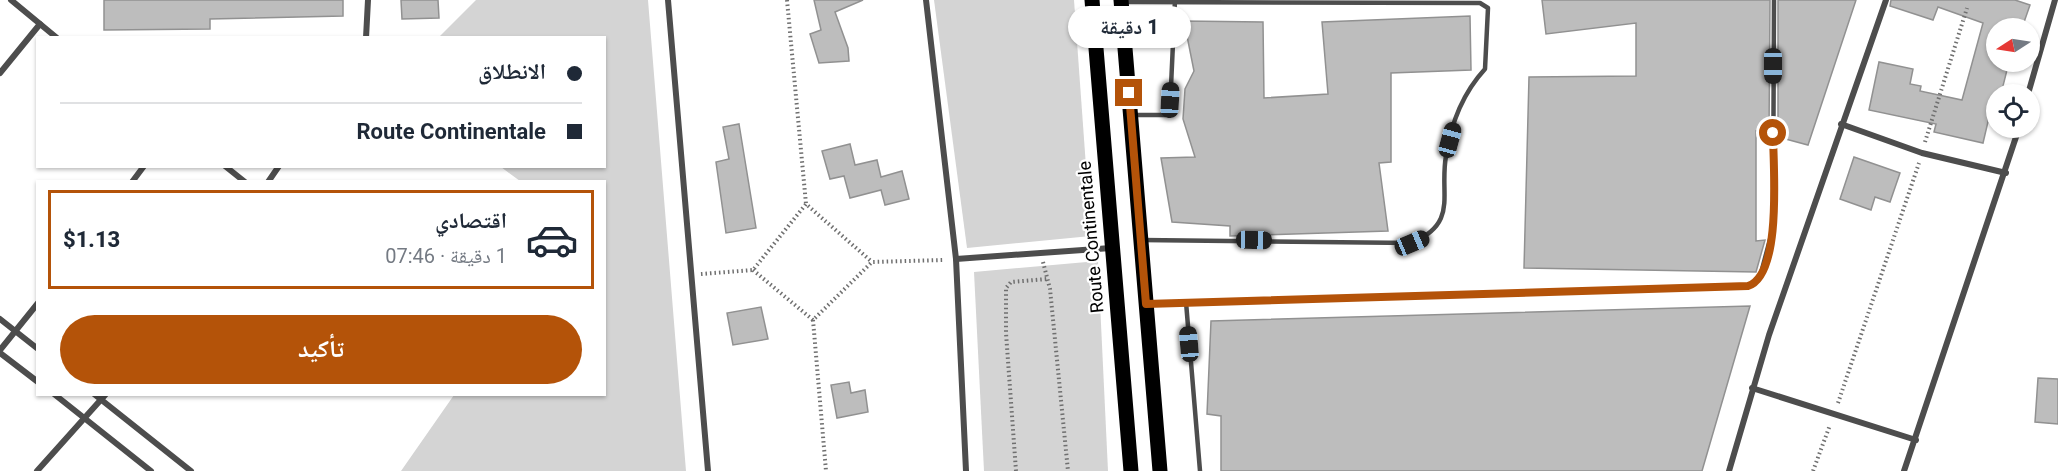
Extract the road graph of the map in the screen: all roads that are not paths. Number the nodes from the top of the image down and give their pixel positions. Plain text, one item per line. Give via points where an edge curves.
1 (11, 0) edge
2 (368, 0) edge
3 (668, 0) edge
4 (926, 0) edge
5 (1092, 0) edge
6 (1773, 0) edge
7 (1886, 0) edge
8 (2055, 0) edge
9 (1121, 1) edge
10 (1175, 1) edge
11 (40, 24) junction
12 (55, 36) edge
13 (366, 36) edge
14 (0, 73) edge
15 (2031, 84) edge
16 (1130, 115) junction
17 (1841, 124) junction
18 (2016, 138) edge
19 (228, 168) edge
20 (2006, 173) junction
21 (242, 180) edge
22 (1141, 240) junction
23 (1112, 248) junction
24 (956, 259) junction
25 (1186, 302) junction
26 (1146, 304) junction
27 (36, 305) edge
28 (0, 319) edge
29 (15, 331) junction
30 (36, 347) edge
31 (0, 352) edge
32 (36, 380) edge
33 (1752, 388) junction
34 (57, 396) edge
35 (96, 396) edge
36 (105, 396) edge
37 (101, 401) junction
38 (86, 419) junction
39 (1916, 440) junction
40 (37, 471) edge
41 (151, 471) edge
42 (191, 471) edge
43 (708, 471) edge
44 (966, 471) edge
45 (1131, 471) edge
46 (1160, 471) edge
47 (1200, 471) edge
48 (1729, 471) edge
49 (1905, 471) edge

1 - 11 street
2 - 13 street
3 - 43 street
4 - 24 street
5 - 23 main road, Route Continentale
6 - 25 lane via 1773,228 1761,273 1752,285
7 - 17 street
8 - 15 street
9 - 10 lane
9 - 16 main road
10 - 16 lane via 1170,108 1165,115
10 - 22 lane via 1480,3 1488,8 1485,69 1459,104 1445,157 1447,193 1439,224 1430,235 1412,243
11 - 12 street
11 - 14 street
16 - 22 main road
17 - 20 street via 1922,153
17 - 33 street
18 - 20 street
19 - 21 street
20 - 39 street
22 - 26 main road
23 - 24 street
23 - 45 main road, Route Continentale
24 - 44 street
25 - 26 lane
25 - 47 lane
26 - 46 main road
27 - 29 street
28 - 29 street
29 - 30 street
29 - 31 street
31 - 32 street
33 - 39 street
33 - 48 street
34 - 38 street
35 - 37 street
36 - 37 street
37 - 38 street
37 - 42 street
38 - 40 street
38 - 41 street
39 - 49 street

